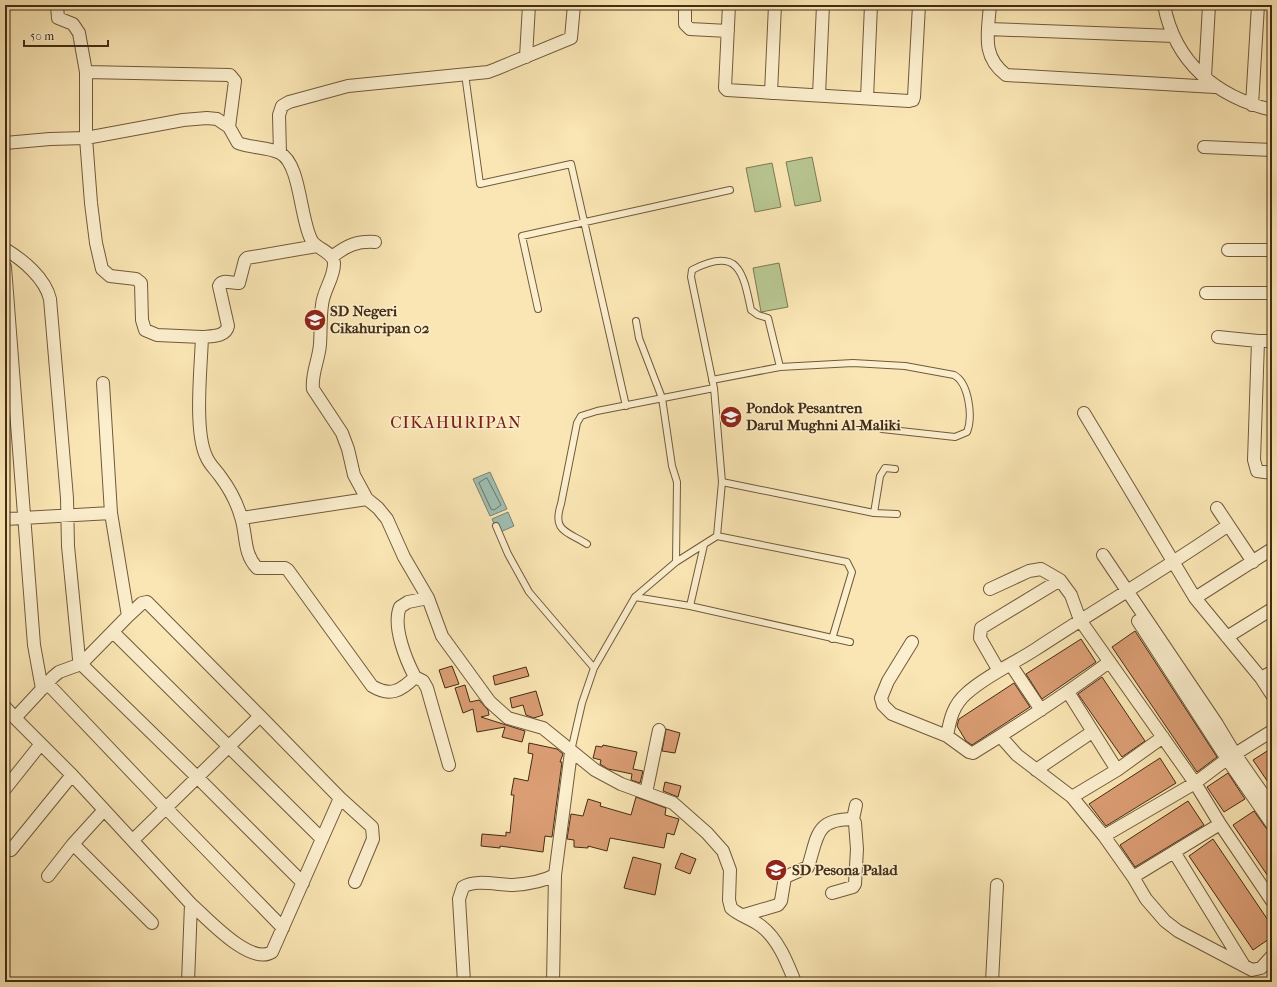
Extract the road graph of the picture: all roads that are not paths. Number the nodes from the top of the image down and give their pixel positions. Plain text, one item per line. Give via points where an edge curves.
1 (57, 5) edge
2 (529, 5) edge
3 (574, 5) edge
4 (685, 5) edge
5 (730, 5) edge
6 (775, 5) edge
7 (823, 5) edge
8 (871, 5) edge
9 (919, 5) edge
10 (990, 5) edge
11 (1164, 5) edge
12 (1209, 5) edge
13 (1258, 5) edge
14 (988, 28) junction
15 (728, 31) junction
16 (1174, 36) junction
17 (526, 57) junction
18 (86, 72) junction
19 (465, 74) junction
20 (1205, 77) junction
21 (1215, 87) junction
22 (771, 93) junction
23 (819, 95) junction
24 (866, 98) junction
25 (1252, 105) junction
26 (1272, 110) edge
27 (229, 127) junction
28 (86, 138) junction
29 (5, 143) edge
30 (1204, 147) dead end
31 (1272, 150) edge
32 (280, 153) junction
33 (730, 190) dead end
34 (584, 222) junction
35 (375, 242) dead end
36 (317, 246) junction
37 (5, 249) edge
38 (1228, 250) dead end
39 (1272, 250) edge
40 (332, 257) junction
41 (5, 267) edge
42 (1206, 293) dead end
43 (1272, 293) edge
44 (538, 309) dead end
45 (636, 321) dead end
46 (202, 337) junction
47 (1218, 337) dead end
48 (1258, 341) junction
49 (1272, 341) edge
50 (780, 367) junction
51 (712, 380) junction
52 (103, 383) dead end
53 (714, 388) junction
54 (662, 398) junction
55 (626, 406) junction
56 (1084, 413) dead end
57 (882, 429) dead end
58 (894, 469) dead end
59 (1272, 473) edge
60 (722, 482) junction
61 (367, 499) junction
62 (1217, 508) dead end
63 (111, 513) junction
64 (874, 513) junction
65 (897, 514) dead end
66 (69, 515) junction
67 (25, 518) junction
68 (242, 518) junction
69 (5, 519) edge
70 (496, 526) dead end
71 (1227, 526) junction
72 (717, 536) junction
73 (587, 544) dead end
74 (704, 545) junction
75 (1272, 549) edge
76 (1103, 555) dead end
77 (676, 562) junction
78 (1175, 562) junction
79 (1253, 562) junction
80 (1060, 580) junction
81 (990, 589) dead end
82 (1124, 592) junction
83 (635, 597) junction
84 (428, 598) junction
85 (1195, 598) junction
86 (690, 606) junction
87 (1272, 609) edge
88 (128, 616) junction
89 (1080, 620) junction
90 (113, 632) junction
91 (1227, 637) junction
92 (832, 639) junction
93 (850, 642) dead end
94 (912, 642) dead end
95 (1109, 662) junction
96 (81, 664) junction
97 (1011, 665) junction
98 (594, 668) junction
99 (999, 671) junction
100 (1272, 672) edge
101 (415, 677) junction
102 (1261, 678) junction
103 (44, 686) junction
104 (1068, 692) junction
105 (1272, 695) edge
106 (5, 707) edge
107 (1041, 710) junction
108 (260, 716) junction
109 (15, 718) junction
110 (659, 730) dead end
111 (1272, 731) edge
112 (1092, 732) junction
113 (947, 736) junction
114 (1001, 737) junction
115 (1162, 737) junction
116 (40, 745) junction
117 (229, 745) junction
118 (571, 752) junction
119 (1231, 756) junction
120 (449, 766) dead end
121 (1036, 770) junction
122 (1117, 770) junction
123 (72, 775) junction
124 (197, 777) junction
125 (7, 781) edge
126 (1195, 783) junction
127 (1253, 787) junction
128 (646, 793) junction
129 (1072, 797) junction
130 (340, 798) junction
131 (856, 806) dead end
132 (1272, 807) edge
133 (166, 808) junction
134 (104, 810) junction
135 (853, 819) junction
136 (1220, 824) junction
137 (1272, 824) edge
138 (1104, 836) junction
139 (322, 839) junction
140 (133, 840) junction
141 (73, 844) junction
142 (11, 850) dead end
143 (1174, 852) junction
144 (555, 875) junction
145 (48, 876) dead end
146 (1133, 877) junction
147 (356, 882) dead end
148 (303, 883) junction
149 (997, 885) dead end
150 (832, 893) dead end
151 (1272, 901) edge
152 (191, 904) junction
153 (744, 915) junction
154 (152, 923) dead end
155 (284, 928) junction
156 (1272, 956) edge
157 (1245, 966) junction
158 (188, 982) edge
159 (464, 982) edge
160 (553, 982) edge
161 (795, 982) edge
162 (992, 982) edge

1 - 18 street via 58,18 77,27
2 - 17 street
3 - 17 street via 571,38
4 - 15 street via 685,24 690,29
5 - 15 street
6 - 22 street
7 - 23 street
8 - 24 street
9 - 24 street via 913,100
10 - 14 street
11 - 16 street
12 - 20 street
13 - 25 street
14 - 16 street
14 - 21 street via 988,52 1000,71 1006,75
15 - 22 street via 725,89
16 - 20 street via 1189,63
17 - 19 street via 488,72
18 - 27 street via 230,75 235,81
18 - 28 street
19 - 32 street via 348,86 289,102 282,106 279,115
19 - 34 lane via 480,184 571,164
20 - 21 street
21 - 25 street
22 - 23 street
23 - 24 street
25 - 26 street
27 - 28 street via 217,119 194,118
27 - 32 street via 238,143
28 - 29 street
28 - 46 street via 95,237 102,269 110,276 136,279 141,283 142,320 143,327 148,332 157,335
30 - 31 street
32 - 36 street via 294,174 310,234
33 - 34 lane
34 - 44 lane via 522,236
34 - 55 lane
35 - 40 street via 362,241 350,244
36 - 40 street
36 - 46 street via 245,260 239,283 223,281 219,286 227,330 223,334
37 - 66 street via 43,283 50,299
38 - 39 street
40 - 61 street via 335,262 334,270 322,304 320,344 312,382 313,389 342,433 354,475
41 - 67 street
42 - 43 street
45 - 54 lane via 639,338
46 - 68 street via 202,442 209,463 230,492
47 - 48 street
48 - 49 street
48 - 59 street via 1254,460 1256,471
50 - 51 lane
50 - 51 lane via 768,318 751,310 745,282 738,268 732,262 720,260 692,270 691,277
50 - 57 lane via 853,363 905,366 954,375 965,385 968,402 967,432 955,437
51 - 53 lane
52 - 63 street
53 - 54 lane
53 - 60 lane
54 - 55 lane
54 - 77 lane via 672,466 677,482
55 - 73 lane via 581,416 577,424 557,516 561,529
56 - 78 street
58 - 64 lane via 885,468 880,474
60 - 64 lane
60 - 72 lane
61 - 68 street
61 - 84 street via 383,512 404,557
62 - 71 street
63 - 66 street
63 - 88 street
64 - 65 lane
66 - 67 street
66 - 96 street via 68,546
67 - 69 street
67 - 103 street via 34,645
68 - 101 street via 246,552 252,562 257,568 288,570 372,686 379,690 397,691
70 - 98 lane via 529,592
71 - 78 street
71 - 79 street
72 - 74 lane
72 - 92 lane via 847,562 852,572
74 - 77 lane
74 - 86 lane
75 - 79 street
76 - 82 street
77 - 83 lane
78 - 82 street
78 - 85 street
79 - 85 street
80 - 81 street via 1042,569 1029,571
80 - 89 street via 1071,595
80 - 99 street via 981,628 980,638
82 - 89 street
82 - 119 street
83 - 86 lane
83 - 98 lane
84 - 101 street via 408,602 400,607 397,613 404,652
84 - 118 street via 446,642 490,702 508,718 543,728
85 - 91 street
86 - 92 lane
87 - 91 street
88 - 90 street
88 - 108 street via 142,603 147,602
89 - 95 street
89 - 97 street
90 - 96 street
90 - 117 street
91 - 102 street
92 - 93 lane
94 - 113 street via 888,681 881,702 892,714
95 - 104 street
95 - 115 street
96 - 103 street via 59,672
96 - 124 street
97 - 99 street
97 - 107 street
98 - 118 lane via 582,703
99 - 113 street via 966,693 955,707
100 - 102 street
101 - 120 street via 424,683 426,688
102 - 105 street
103 - 109 street
103 - 133 street
104 - 107 street
104 - 112 street
106 - 109 street
107 - 114 street
108 - 117 street
108 - 130 street
109 - 116 street
110 - 128 street
111 - 119 street
112 - 121 street
112 - 122 street
113 - 114 street via 973,753
114 - 121 street via 1017,755
115 - 122 street
115 - 126 street
116 - 123 street
116 - 125 street
117 - 124 street
117 - 139 street
118 - 128 street via 595,770 621,784
118 - 144 street
119 - 126 street
119 - 127 street
121 - 129 street
122 - 129 street
123 - 134 street
123 - 142 street
124 - 133 street
124 - 148 street
126 - 136 street
126 - 138 street
127 - 132 street
127 - 137 street
128 - 153 street via 673,803 716,842 728,863 731,908
129 - 138 street
130 - 139 street
130 - 147 street via 372,827 373,839
131 - 135 street
133 - 140 street
133 - 155 street
134 - 140 street
134 - 141 street
135 - 150 street via 857,849 856,884
135 - 153 street via 840,819 821,828 808,867 785,877 778,905
136 - 143 street
136 - 151 street
138 - 146 street
139 - 148 street
140 - 152 street
141 - 145 street
141 - 154 street
143 - 146 street
143 - 157 street
144 - 159 street via 530,883 470,884 463,887 459,899
144 - 160 street
146 - 157 street via 1146,899 1165,921 1178,931
148 - 155 street
149 - 162 street
152 - 155 street via 237,945 255,954 268,955 272,952
152 - 158 street
153 - 161 street via 770,935
156 - 157 street via 1261,968 1252,970

